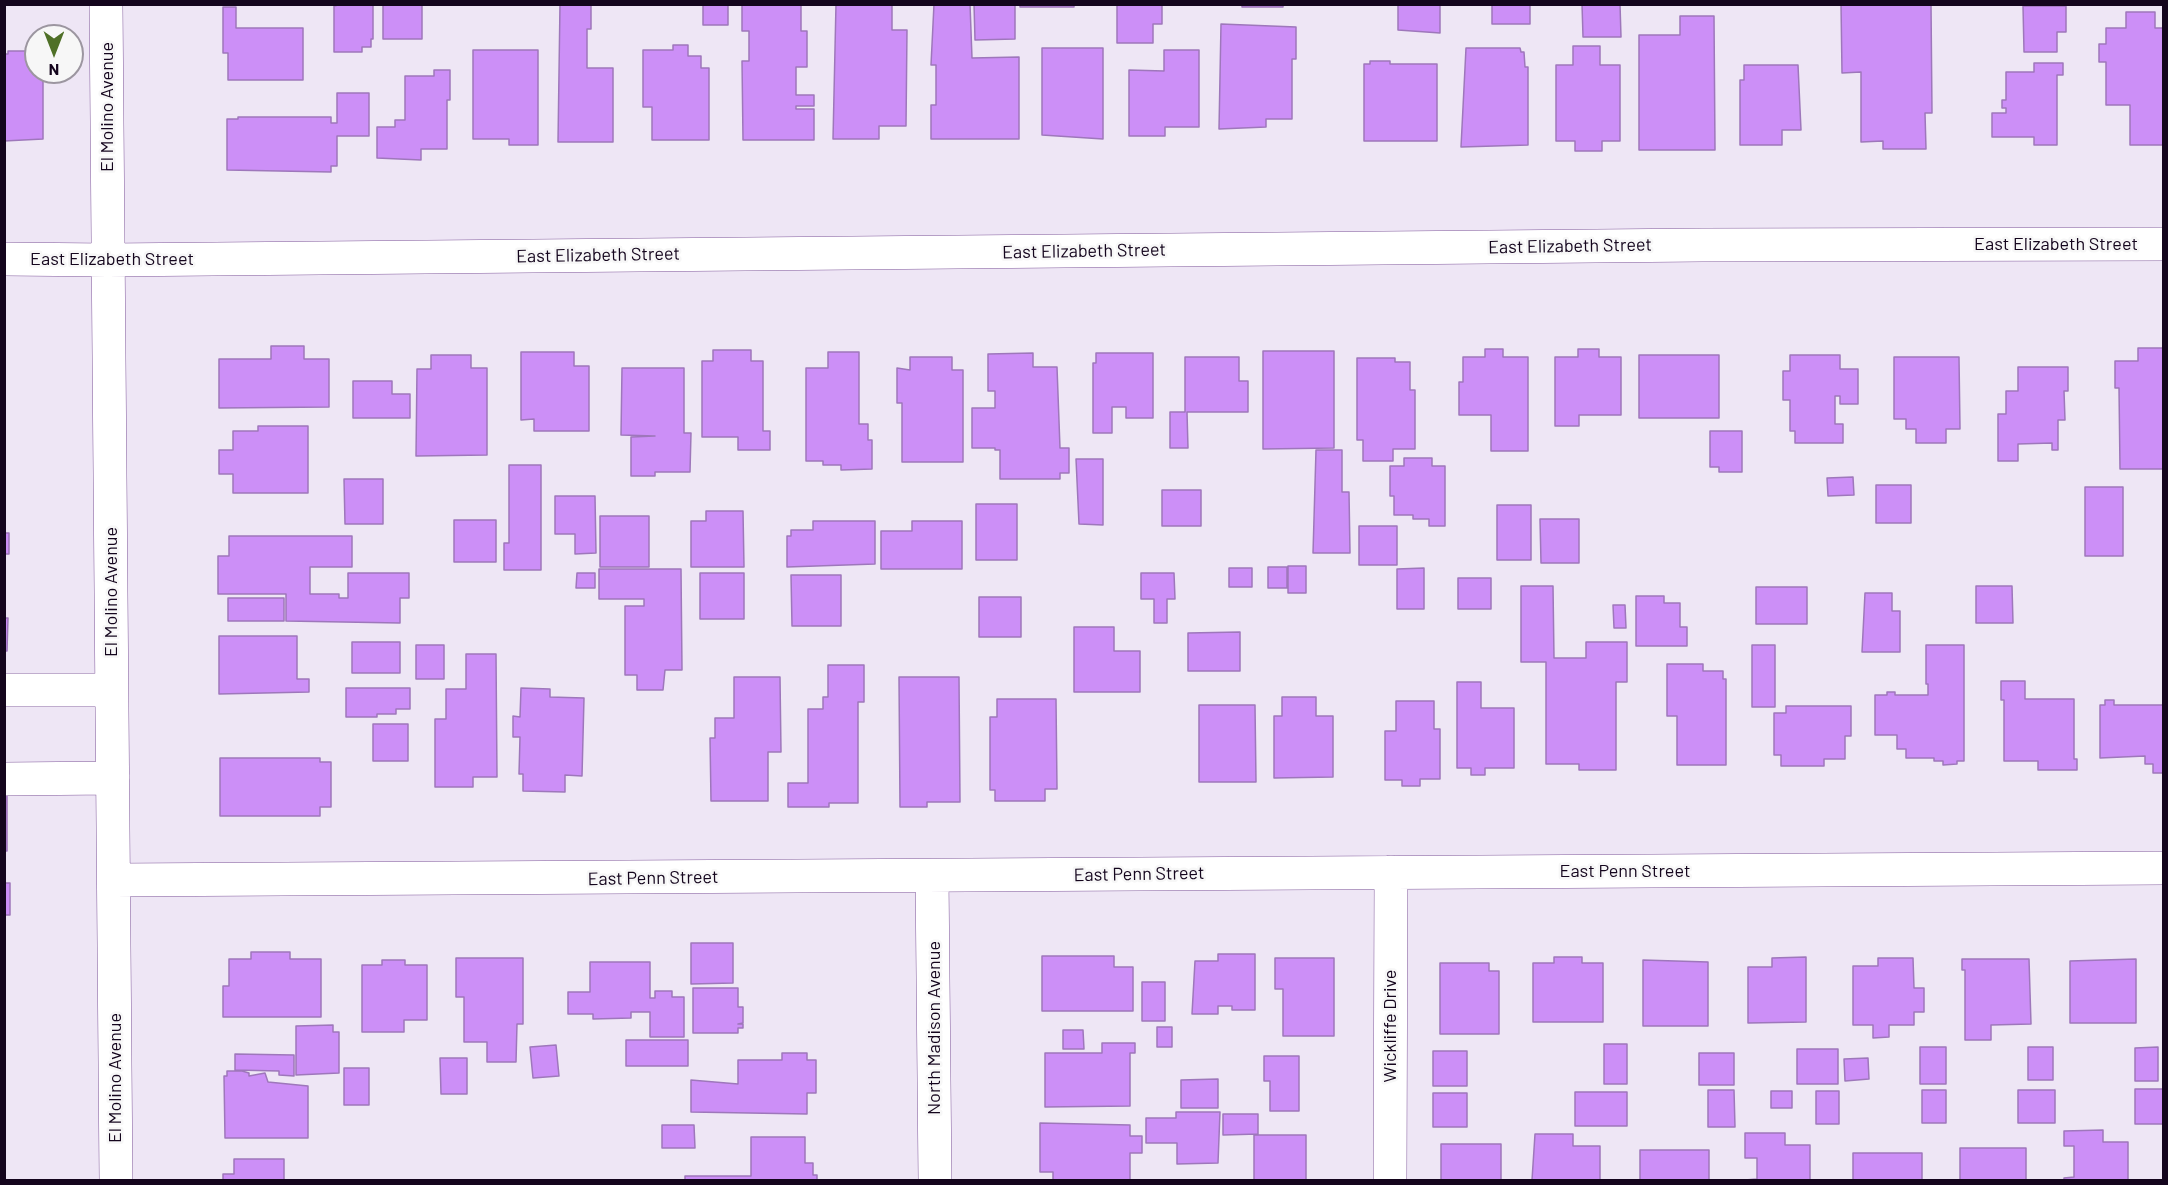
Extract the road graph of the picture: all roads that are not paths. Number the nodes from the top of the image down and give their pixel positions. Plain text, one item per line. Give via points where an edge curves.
1 (106, 4) edge
2 (2163, 244) edge
3 (4, 259) edge
4 (108, 260) junction
5 (4, 690) edge
6 (111, 690) junction
7 (113, 778) junction
8 (4, 779) edge
9 (2163, 868) edge
10 (1391, 872) junction
11 (932, 876) junction
12 (114, 880) junction
13 (116, 1180) edge
14 (935, 1180) edge
15 (1390, 1180) edge

1 - 4 street, El Molino Avenue
2 - 4 street, East Elizabeth Street via 1702,244
3 - 4 street, East Elizabeth Street
4 - 6 street, El Molino Avenue
5 - 6 street
6 - 7 street, El Molino Avenue
7 - 8 street
7 - 12 street, El Molino Avenue
9 - 10 street, East Penn Street
10 - 11 street, East Penn Street
10 - 15 street, Wickliffe Drive
11 - 12 street, East Penn Street
11 - 14 street, North Madison Avenue
12 - 13 street, El Molino Avenue

